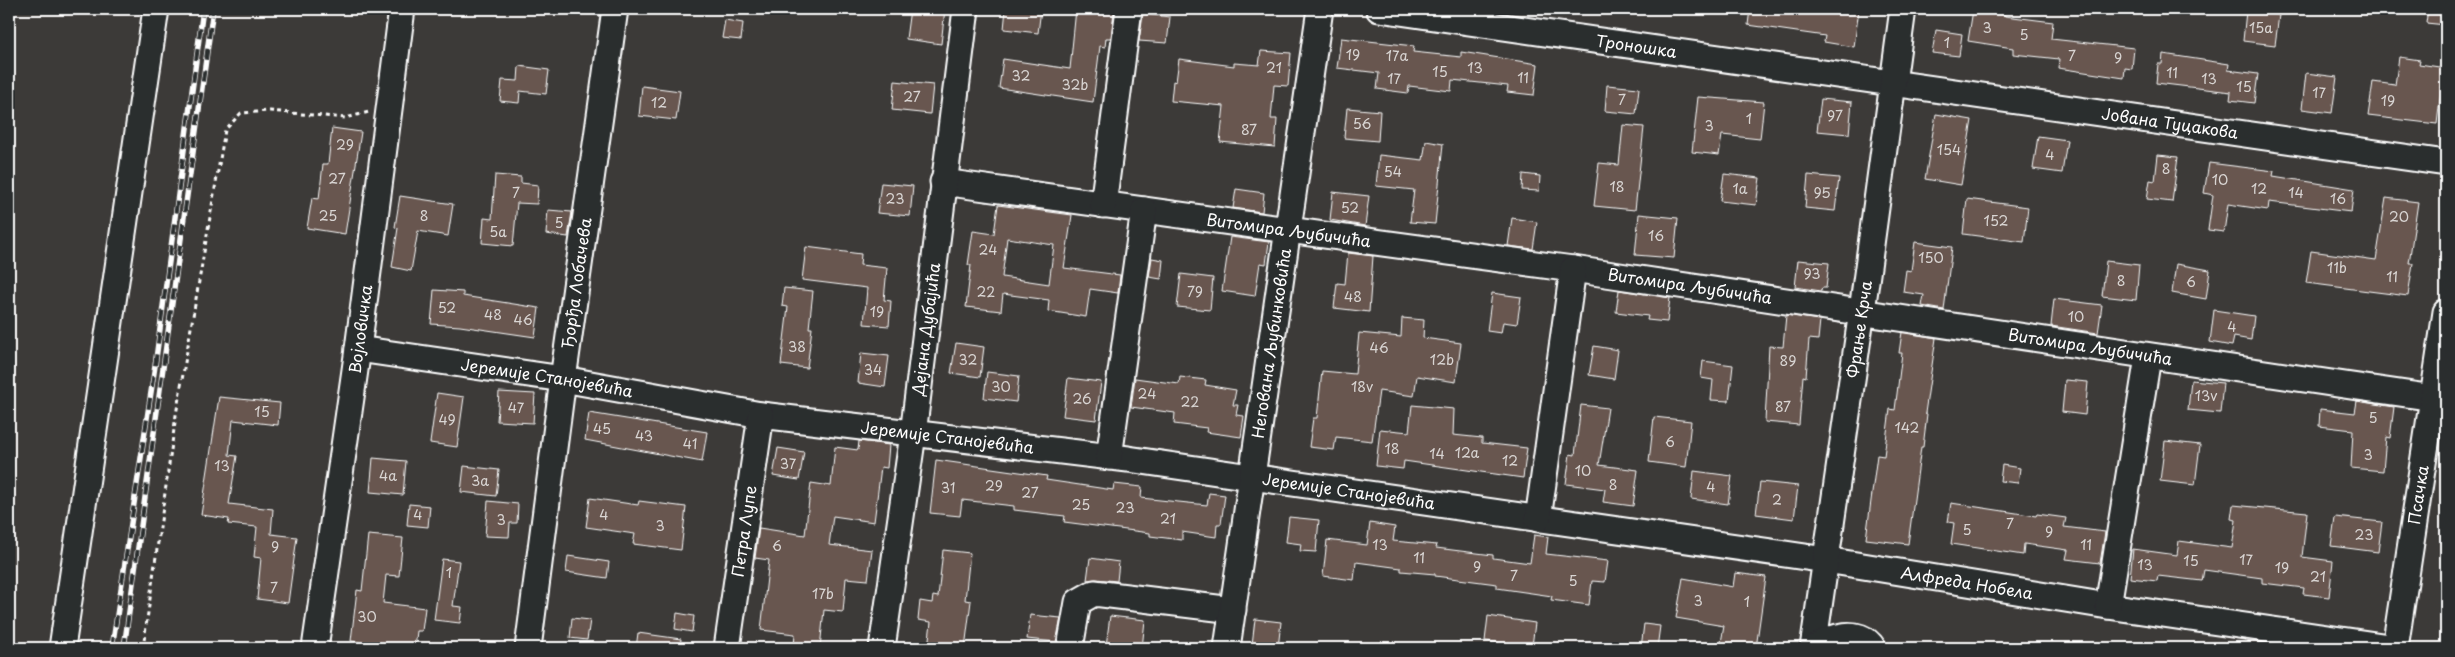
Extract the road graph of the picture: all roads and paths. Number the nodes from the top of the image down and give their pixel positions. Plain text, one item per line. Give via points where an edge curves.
1 (156, 9) edge
2 (402, 9) edge
3 (615, 9) edge
4 (966, 9) edge
5 (1129, 9) edge
6 (1320, 9) edge
7 (1379, 9) edge
8 (1903, 9) edge
9 (1893, 84) junction
10 (388, 107) junction
11 (2446, 163) edge
12 (944, 182) junction
13 (1103, 205) junction
14 (1144, 210) junction
15 (1287, 230) junction
16 (1573, 269) junction
17 (1862, 311) junction
18 (2446, 312) edge
19 (358, 349) junction
20 (2148, 357) junction
21 (563, 379) junction
22 (2434, 398) junction
23 (762, 415) junction
24 (913, 434) junction
25 (1109, 457) junction
26 (1251, 476) junction
27 (1538, 518) junction
28 (1826, 560) junction
29 (2108, 606) junction
30 (1233, 610) junction
31 (62, 648) edge
32 (143, 648) edge
33 (315, 648) edge
34 (528, 648) edge
35 (727, 648) edge
36 (882, 648) edge
37 (1070, 648) edge
38 (1227, 648) edge
39 (1814, 648) edge
40 (1873, 648) edge
41 (2396, 648) edge

1 - 31 street
2 - 10 street, Војловичка
3 - 21 street, Ђорђа Лобачева
4 - 12 street, Дејана Дубајића
5 - 13 street
6 - 15 street, Негована Љубинковића
7 - 9 street, Троношка
8 - 9 street, Фрање Крча
9 - 11 street, Јована Туцакова
9 - 17 street, Фрање Крча
10 - 19 street, Војловичка
10 - 32 path via 345,118 270,111 241,113 225,130 176,415
12 - 13 street, Витомира Љубичића
12 - 24 street, Дејана Дубајића
13 - 14 street, Витомира Љубичића
14 - 15 street, Витомира Љубичића
14 - 25 street
15 - 16 street, Витомира Љубичића
15 - 26 street, Негована Љубинковића
16 - 17 street, Витомира Љубичића
16 - 27 street
17 - 20 street, Витомира Љубичића
17 - 28 street, Фрање Крча
18 - 22 street, Псачка
19 - 21 street, Јеремије Станојевића
19 - 33 street, Војловичка
20 - 22 street, Витомира Љубичића
20 - 29 street
21 - 23 street, Јеремије Станојевића
21 - 34 street, Ђорђа Лобачева
22 - 41 street, Псачка
23 - 24 street, Јеремије Станојевића
23 - 35 street, Петра Лупе
24 - 25 street, Јеремије Станојевића
24 - 36 street, Дејана Дубајића
25 - 26 street, Јеремије Станојевића
26 - 27 street, Јеремије Станојевића
26 - 30 street, Негована Љубинковића
27 - 28 street, Јеремије Станојевића
28 - 29 street, Алфреда Нобела
28 - 39 street, Фрање Крча
29 - 41 street, Алфреда Нобела
30 - 37 street via 1094,593 1078,602
30 - 38 street, Негована Љубинковића
39 - 40 street via 1826,639 1842,635 1859,637

